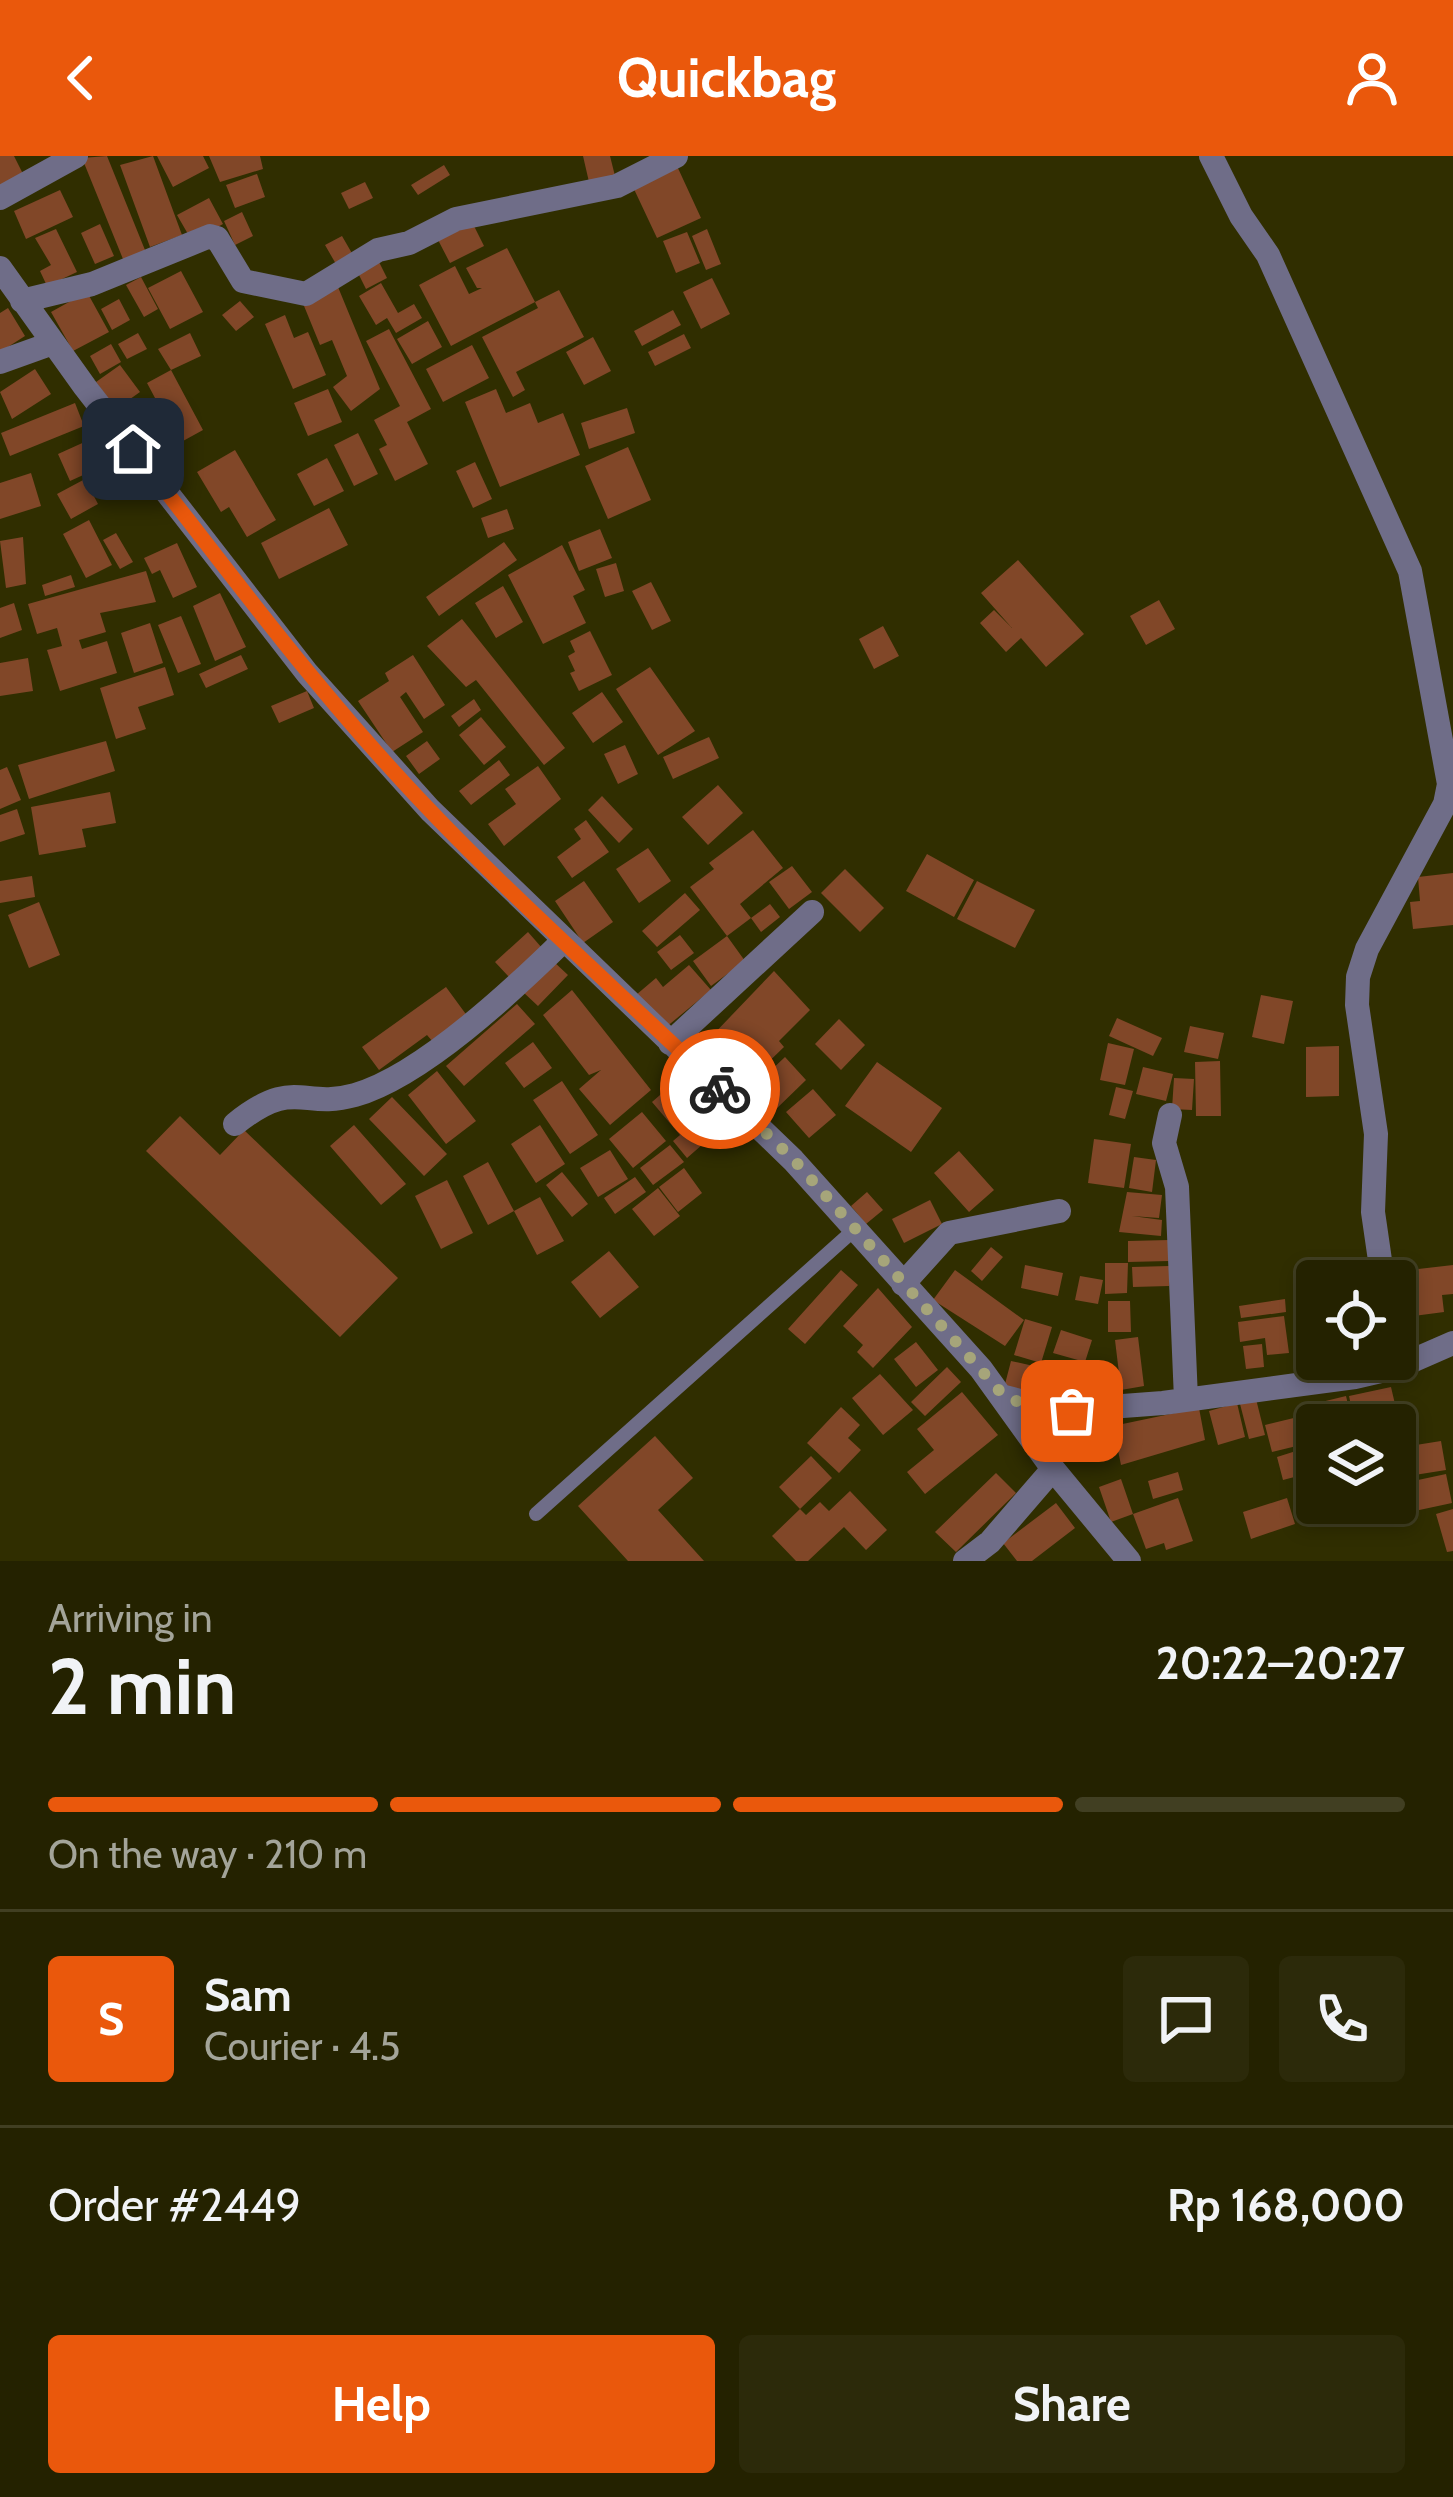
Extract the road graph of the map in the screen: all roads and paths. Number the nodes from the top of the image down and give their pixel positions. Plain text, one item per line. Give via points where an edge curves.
1 (76, 156) edge
2 (676, 156) edge
3 (1211, 156) edge
4 (0, 198) edge
5 (0, 268) edge
6 (22, 301) junction
7 (52, 343) junction
8 (0, 362) edge
9 (812, 912) dead end
10 (562, 942) junction
11 (670, 1043) junction
12 (1170, 1114) dead end
13 (235, 1124) dead end
14 (1059, 1211) dead end
15 (854, 1230) junction
16 (1380, 1260) edge
17 (903, 1285) junction
18 (1453, 1342) edge
19 (1416, 1352) edge
20 (1296, 1378) edge
21 (1005, 1397) junction
22 (1186, 1399) junction
23 (1053, 1469) junction
24 (536, 1514) dead end
25 (965, 1561) edge
26 (1130, 1561) edge

1 - 4 street
2 - 6 street via 616,186 456,219 378,250 306,294 243,281 210,236 92,284
3 - 16 street via 1268,255 1410,572 1449,784 1358,977
5 - 6 street
6 - 7 street
7 - 8 street
7 - 10 street via 307,673
9 - 11 street
10 - 11 street
10 - 13 street via 492,1011 392,1076 356,1094 272,1098
11 - 15 street via 794,1160
12 - 22 street via 1164,1143 1177,1187
14 - 17 street via 949,1233
15 - 17 street
15 - 24 lane
17 - 21 street
18 - 19 street
20 - 22 street
21 - 22 street via 1056,1411
21 - 23 street
23 - 25 street
23 - 26 street

